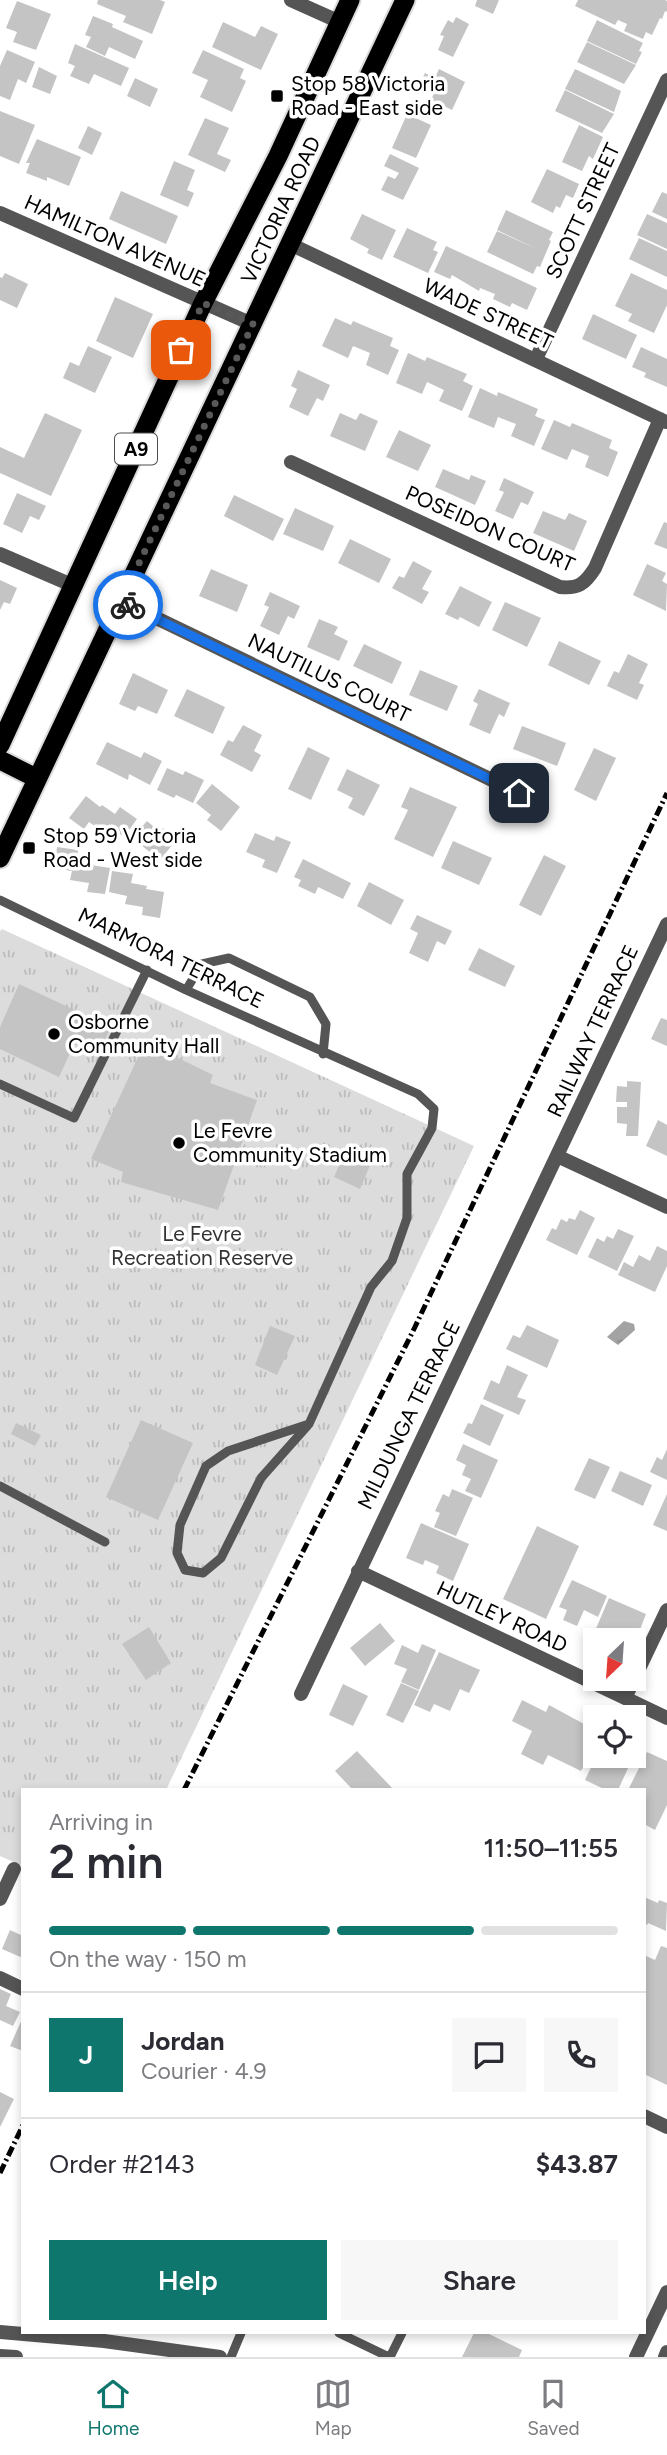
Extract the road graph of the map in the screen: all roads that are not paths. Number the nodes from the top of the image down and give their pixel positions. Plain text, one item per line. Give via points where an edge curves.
1 (291, 0) edge
2 (350, 0) edge
3 (405, 0) edge
4 (340, 22) junction
5 (667, 80) edge
6 (0, 213) edge
7 (290, 244) junction
8 (203, 303) junction
9 (253, 324) junction
10 (536, 359) junction
11 (663, 420) edge
12 (291, 462) dead end
13 (0, 554) edge
14 (74, 586) junction
15 (121, 601) junction
16 (0, 745) edge
17 (0, 760) edge
18 (36, 778) junction
19 (519, 793) dead end
20 (0, 858) edge
21 (0, 900) edge
22 (667, 924) edge
23 (146, 970) junction
24 (186, 990) junction
25 (323, 1054) junction
26 (0, 1084) edge
27 (557, 1156) junction
28 (667, 1207) edge
29 (309, 1424) junction
30 (0, 1486) edge
31 (105, 1542) dead end
32 (358, 1571) junction
33 (667, 1610) edge
34 (301, 1694) dead end
35 (625, 1698) junction
36 (667, 1718) edge
37 (14, 1869) dead end
38 (0, 1899) edge
39 (0, 1978) edge
40 (21, 1988) edge
41 (646, 2117) edge
42 (667, 2127) edge
43 (667, 2292) edge
44 (0, 2332) edge
45 (21, 2334) edge
46 (23, 2334) edge
47 (242, 2334) edge
48 (344, 2334) edge
49 (402, 2334) edge
50 (0, 2356) edge
51 (16, 2357) edge
52 (220, 2357) edge
53 (230, 2357) edge
54 (390, 2357) edge
55 (636, 2357) edge

1 - 4 street
2 - 4 highway, VICTORIA ROAD / A9
3 - 7 highway, VICTORIA ROAD / A9
4 - 8 highway, VICTORIA ROAD / A9
5 - 10 street, SCOTT STREET
6 - 8 street, HAMILTON AVENUE
7 - 9 highway, VICTORIA ROAD / A9
7 - 10 street, WADE STREET
8 - 9 street, HAMILTON AVENUE
8 - 14 highway, VICTORIA ROAD / A9
9 - 15 highway, VICTORIA ROAD / A9
10 - 11 street, WADE STREET
11 - 12 street, POSEIDON COURT via 595,568 587,581 574,589 560,587
13 - 14 street
14 - 16 highway, VICTORIA ROAD / A9
15 - 18 highway, VICTORIA ROAD / A9
15 - 19 street, NAUTILUS COURT
17 - 18 highway
18 - 20 highway, VICTORIA ROAD / A9
21 - 23 lane, MARMORA TERRACE
22 - 27 street, RAILWAY TERRACE
23 - 24 lane, MARMORA TERRACE
23 - 26 lane via 74,1118
24 - 25 lane, MARMORA TERRACE
24 - 25 lane via 202,964 229,958 310,997 326,1024
25 - 29 lane, MARMORA TERRACE via 418,1094 434,1109 432,1128 407,1174 407,1218 392,1261 371,1287
27 - 28 street
27 - 32 street, MILDUNGA TERRACE
29 - 29 lane via 261,1478 221,1558 203,1573 185,1570 177,1553 180,1525 206,1466 228,1451
30 - 31 lane
32 - 34 street, MILDUNGA TERRACE
32 - 35 street, HUTLEY ROAD
33 - 35 street
35 - 36 street, HUTLEY ROAD
37 - 38 street
39 - 40 street
41 - 42 street
43 - 55 street
44 - 45 street
46 - 52 street
47 - 53 lane
48 - 54 lane
49 - 54 lane
50 - 51 street

